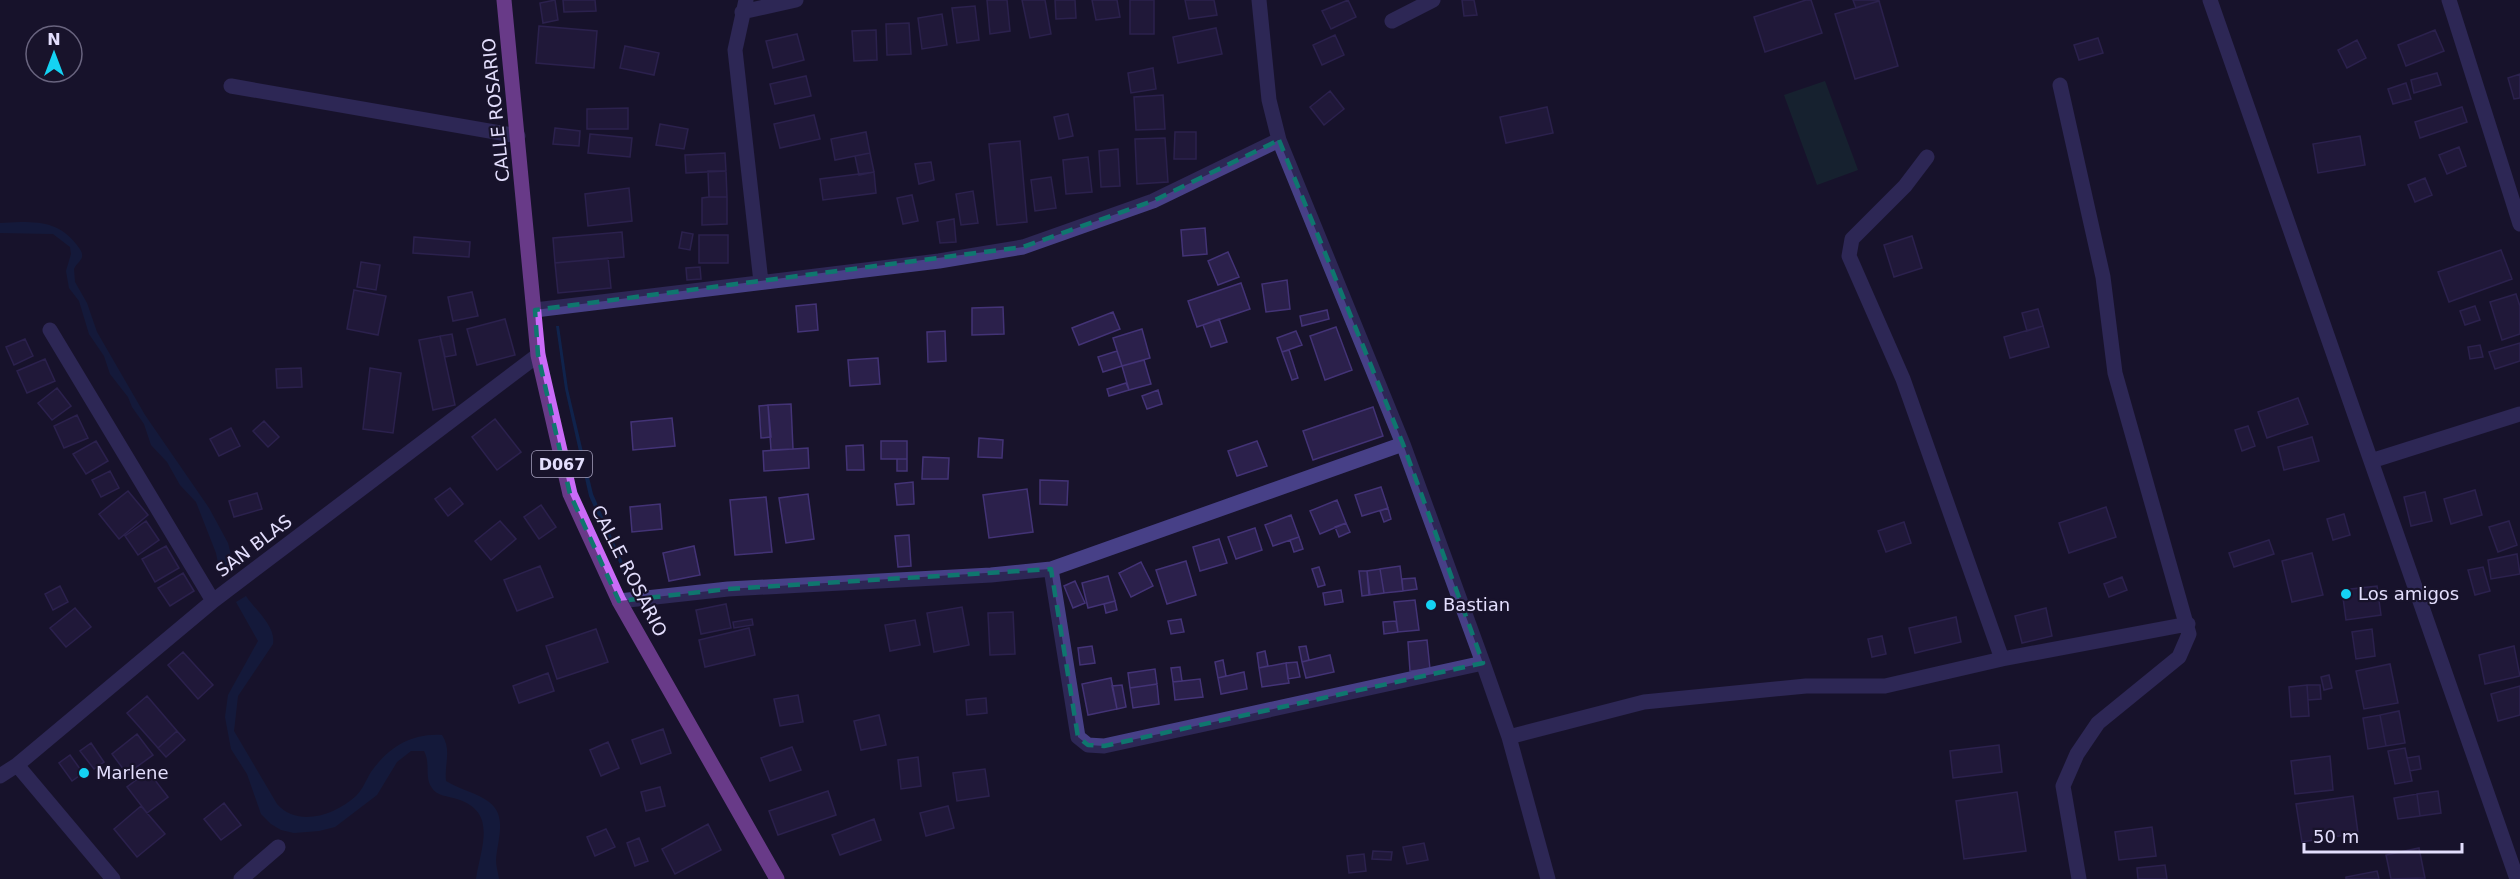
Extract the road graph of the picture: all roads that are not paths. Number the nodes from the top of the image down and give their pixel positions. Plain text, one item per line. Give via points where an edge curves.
1 (504, 0) edge
2 (796, 0) edge
3 (1259, 0) edge
4 (1433, 0) edge
5 (2210, 0) edge
6 (2449, 0) edge
7 (744, 6) edge
8 (1392, 21) dead end
9 (2060, 85) dead end
10 (231, 86) dead end
11 (518, 136) junction
12 (1279, 140) junction
13 (1927, 157) dead end
14 (2520, 224) edge
15 (761, 282) junction
16 (535, 310) junction
17 (50, 330) dead end
18 (538, 355) junction
19 (2520, 414) edge
20 (1403, 444) junction
21 (2371, 461) junction
22 (1051, 569) junction
23 (213, 601) junction
24 (619, 601) junction
25 (2188, 624) junction
26 (2002, 658) junction
27 (1483, 663) junction
28 (1509, 737) junction
29 (17, 765) junction
30 (0, 776) edge
31 (278, 847) dead end
32 (113, 879) edge
33 (241, 879) edge
34 (777, 879) edge
35 (1548, 879) edge
36 (2079, 879) edge
37 (2517, 879) edge

1 - 11 main road, CALLE ROSARIO / D067
2 - 7 street
3 - 12 street via 1269,100
4 - 8 street
5 - 21 street
6 - 14 street
7 - 15 street via 735,50
9 - 25 street via 2103,277 2115,373
10 - 11 street
11 - 16 main road, CALLE ROSARIO / D067
12 - 15 street via 1153,201 1023,247
12 - 20 street
13 - 26 street via 1905,186 1852,239 1849,256 1903,379
15 - 16 street
16 - 18 main road, CALLE ROSARIO / D067
17 - 23 street
18 - 23 street, SAN BLAS
18 - 24 main road, CALLE ROSARIO / D067 via 570,494
19 - 21 street
20 - 22 street
20 - 27 street
21 - 37 street
22 - 24 street via 728,589
22 - 27 street via 1078,737 1088,745 1104,746
23 - 29 street, SAN BLAS
24 - 34 main road, CALLE ROSARIO / D067
25 - 26 street
25 - 36 street via 2179,657 2098,723 2077,754 2063,786
26 - 28 street via 1885,686 1796,687 1644,702
27 - 28 street
28 - 35 street
29 - 30 street, SAN BLAS
29 - 32 street
31 - 33 street

